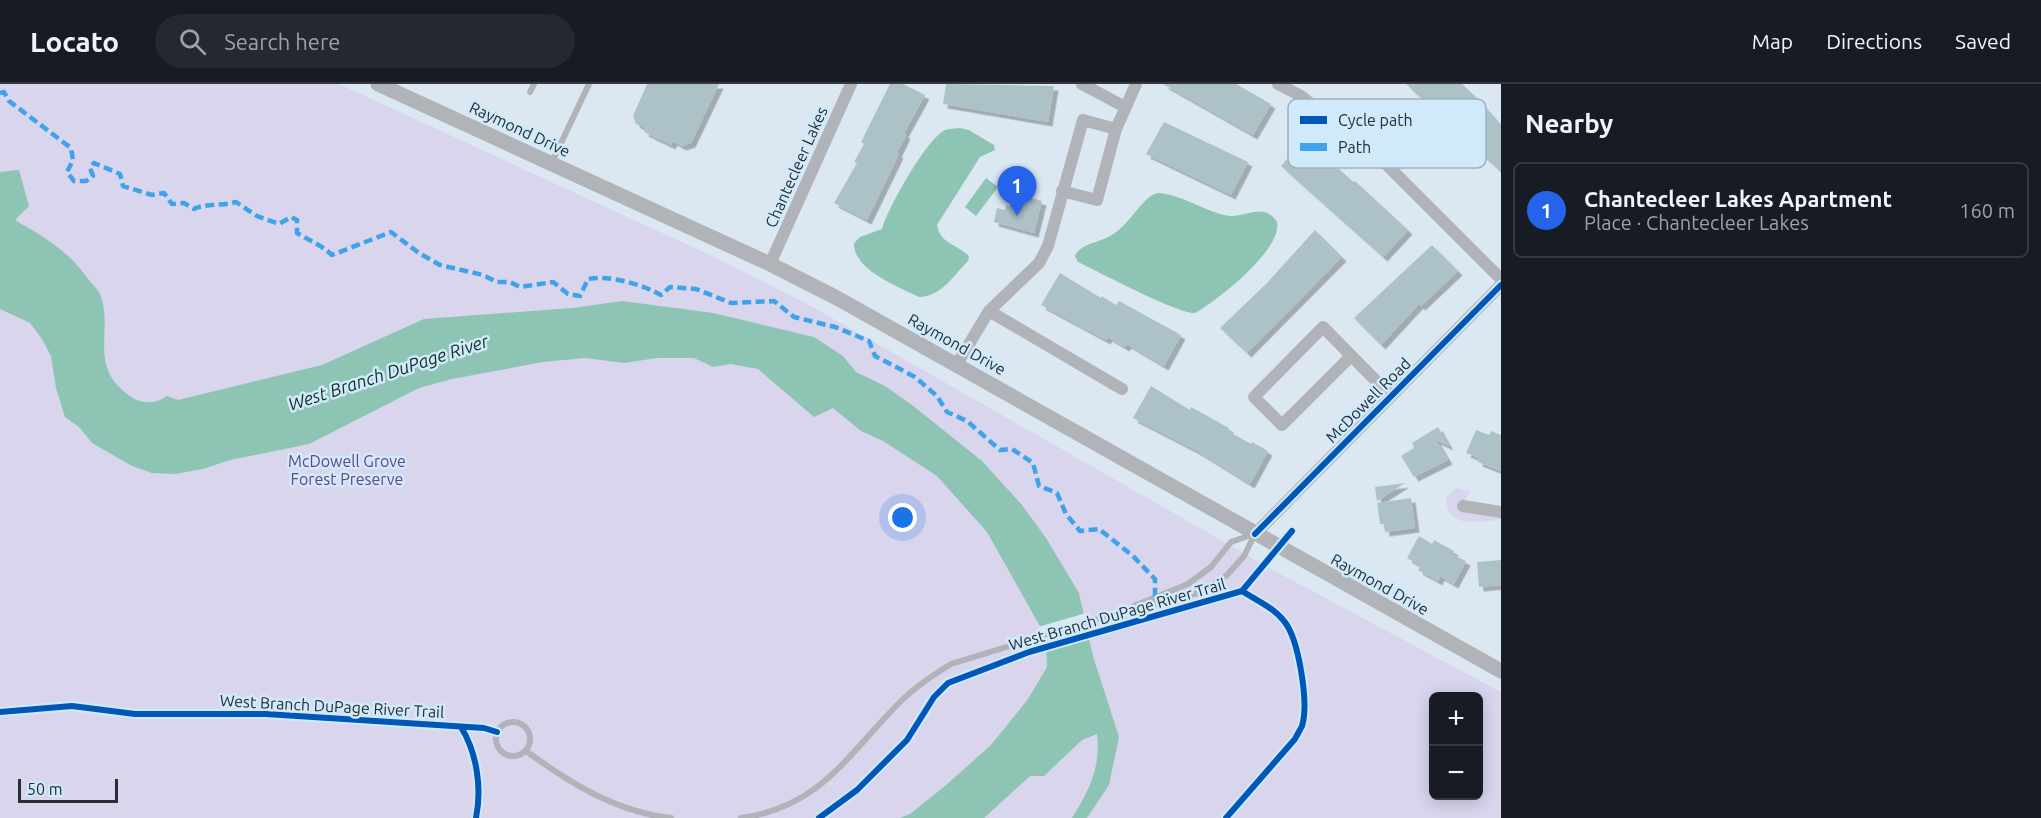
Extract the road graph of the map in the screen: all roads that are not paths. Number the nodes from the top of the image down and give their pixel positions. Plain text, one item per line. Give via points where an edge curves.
1 (378, 84) edge
2 (534, 84) edge
3 (589, 84) edge
4 (851, 84) edge
5 (1082, 84) edge
6 (1136, 84) edge
7 (1278, 84) edge
8 (531, 92) dead end
9 (1305, 99) edge
10 (1125, 107) junction
11 (1116, 129) junction
12 (552, 163) junction
13 (1390, 168) edge
14 (1062, 191) junction
15 (770, 264) junction
16 (1501, 279) edge
17 (1501, 285) edge
18 (988, 311) junction
19 (1351, 356) junction
20 (957, 364) junction
21 (1122, 389) dead end
22 (1391, 396) junction
23 (1464, 506) dead end
24 (1501, 512) edge
25 (1255, 534) junction
26 (1111, 615) junction
27 (1501, 671) edge
28 (526, 751) junction
29 (671, 818) edge
30 (741, 818) edge

1 - 12 street, Raymond Drive
2 - 8 lane
3 - 12 lane
4 - 15 street, Chantecleer Lakes
5 - 10 street
6 - 10 street
7 - 9 street
10 - 11 street
11 - 14 street via 1083,120
11 - 14 street via 1097,200
12 - 15 street, Raymond Drive
13 - 16 street
14 - 18 street via 1048,246 1039,263
15 - 20 street, Raymond Drive
17 - 22 street, McDowell Road
18 - 20 street
18 - 21 street
19 - 19 street via 1282,425 1254,397 1323,327
19 - 22 street
20 - 25 street, Raymond Drive
22 - 25 street, McDowell Road
23 - 24 street
25 - 26 lane via 1231,542 1211,567 1188,584
25 - 26 lane via 1244,556 1215,585 1187,597
25 - 27 street, Raymond Drive
26 - 30 lane via 974,655 936,673 900,703 846,764 816,788 785,806
28 - 28 lane via 530,739 526,728 515,722 503,724 496,744 503,754 515,757
28 - 29 lane via 594,794 638,812

